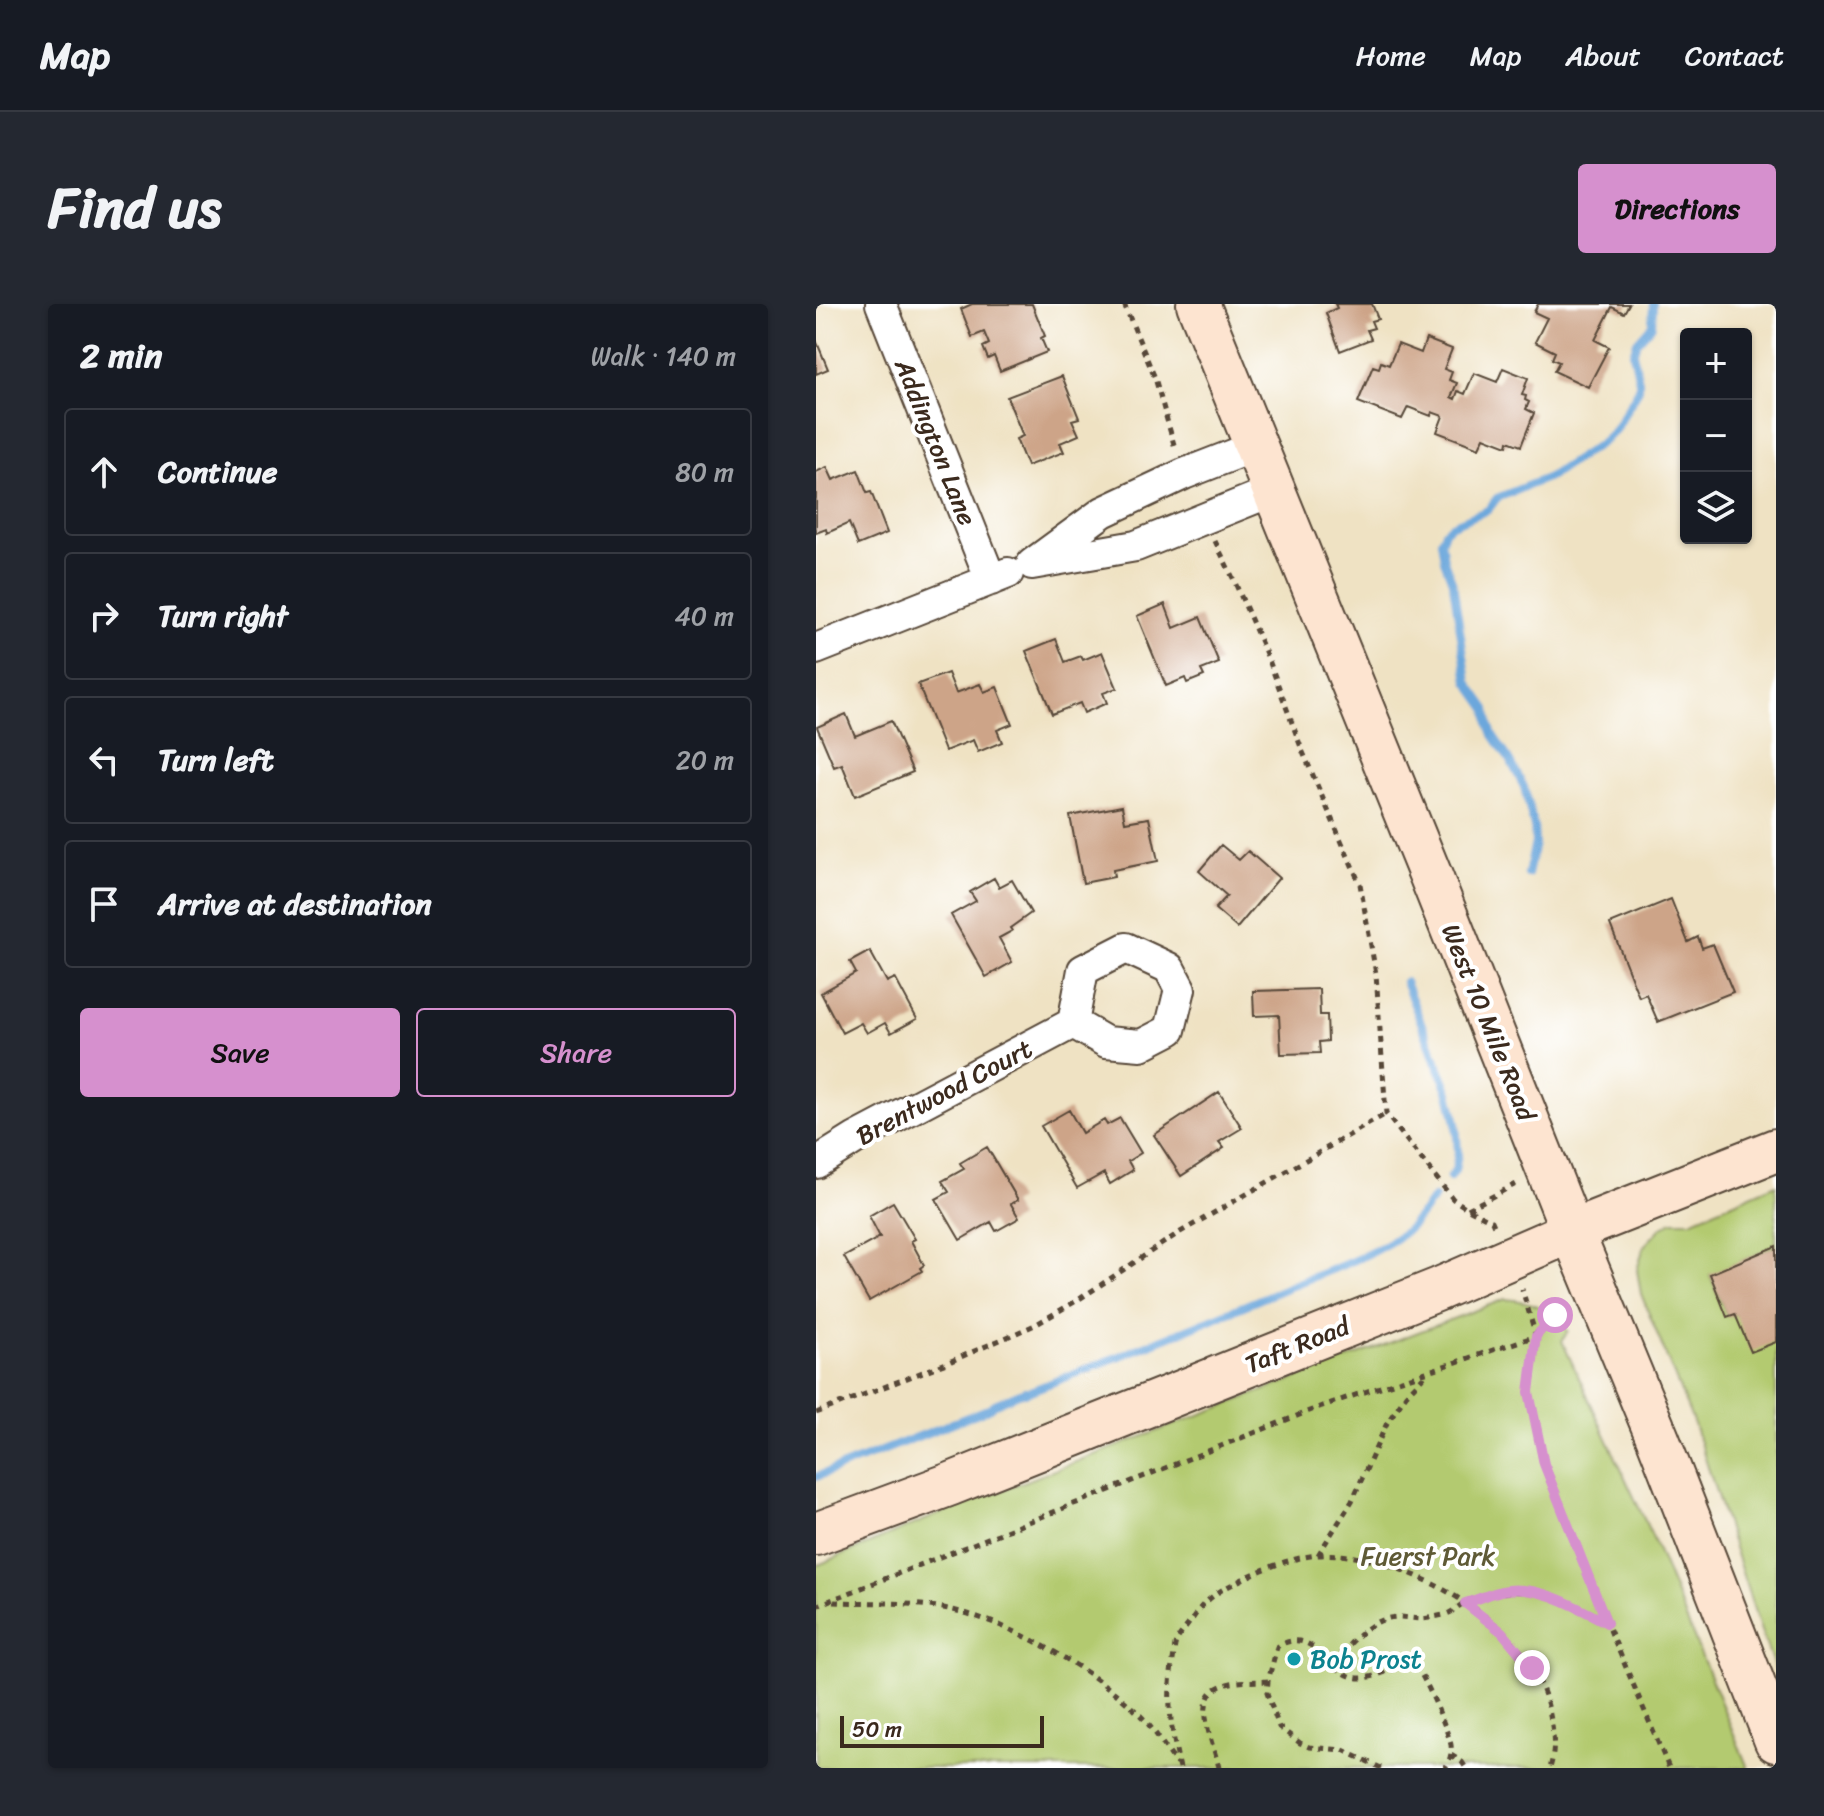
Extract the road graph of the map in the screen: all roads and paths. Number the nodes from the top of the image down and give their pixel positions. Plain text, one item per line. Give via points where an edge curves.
1 (881, 304) edge
2 (1124, 304) edge
3 (1198, 304) edge
4 (1256, 446) junction
5 (1179, 460) dead end
6 (1275, 490) junction
7 (1211, 536) dead end
8 (1032, 564) junction
9 (991, 580) junction
10 (816, 649) edge
11 (1073, 1023) dead end
12 (1386, 1114) junction
13 (1776, 1150) edge
14 (816, 1163) edge
15 (1506, 1189) dead end
16 (1468, 1209) junction
17 (1492, 1221) dead end
18 (1572, 1231) junction
19 (1526, 1298) dead end
20 (1555, 1315) dead end
21 (1536, 1336) junction
22 (1429, 1371) junction
23 (816, 1413) edge
24 (816, 1534) edge
25 (1317, 1556) junction
26 (829, 1602) junction
27 (1465, 1603) junction
28 (816, 1606) edge
29 (1607, 1623) junction
30 (1333, 1663) junction
31 (1268, 1681) junction
32 (1776, 1741) edge
33 (1451, 1755) junction
34 (1219, 1768) edge
35 (1381, 1768) edge
36 (1445, 1768) edge
37 (1466, 1768) edge
38 (1550, 1768) edge
39 (1669, 1768) edge

1 - 9 street, Addington Lane
2 - 5 path via 1155,378
3 - 4 main road, West 10 Mile Road
4 - 6 main road, West 10 Mile Road
4 - 8 street via 1103,512
6 - 8 street via 1136,546
6 - 18 main road, West 10 Mile Road
7 - 12 path via 1246,606 1360,884 1376,974
8 - 9 street
9 - 10 street
11 - 14 street, Brentwood Court
12 - 16 path via 1453,1199
12 - 23 path via 1177,1234 1035,1325
13 - 18 main road, Taft Road
15 - 16 path
16 - 17 path
18 - 24 main road, Taft Road via 1439,1289
18 - 32 main road, West 10 Mile Road
19 - 21 path
20 - 21 path
21 - 22 path
21 - 29 path via 1529,1392 1544,1464
22 - 25 path via 1387,1423 1352,1501
22 - 26 path via 1322,1406
25 - 26 path via 1263,1569 1227,1586 1202,1604 1177,1642 1169,1709 1180,1768 1142,1717 1100,1681 1031,1638 939,1607
25 - 27 path via 1339,1554 1416,1575
26 - 28 path
27 - 29 path via 1504,1590 1534,1591
27 - 30 path via 1423,1620 1381,1621
27 - 38 path via 1502,1632 1532,1668 1553,1733
29 - 39 path
30 - 31 path via 1311,1646 1287,1641 1275,1650
30 - 33 path via 1360,1679 1417,1668 1448,1734
31 - 34 path via 1222,1685 1206,1699
31 - 35 path via 1277,1723 1291,1738 1309,1747 1343,1750
33 - 36 path
33 - 37 path

